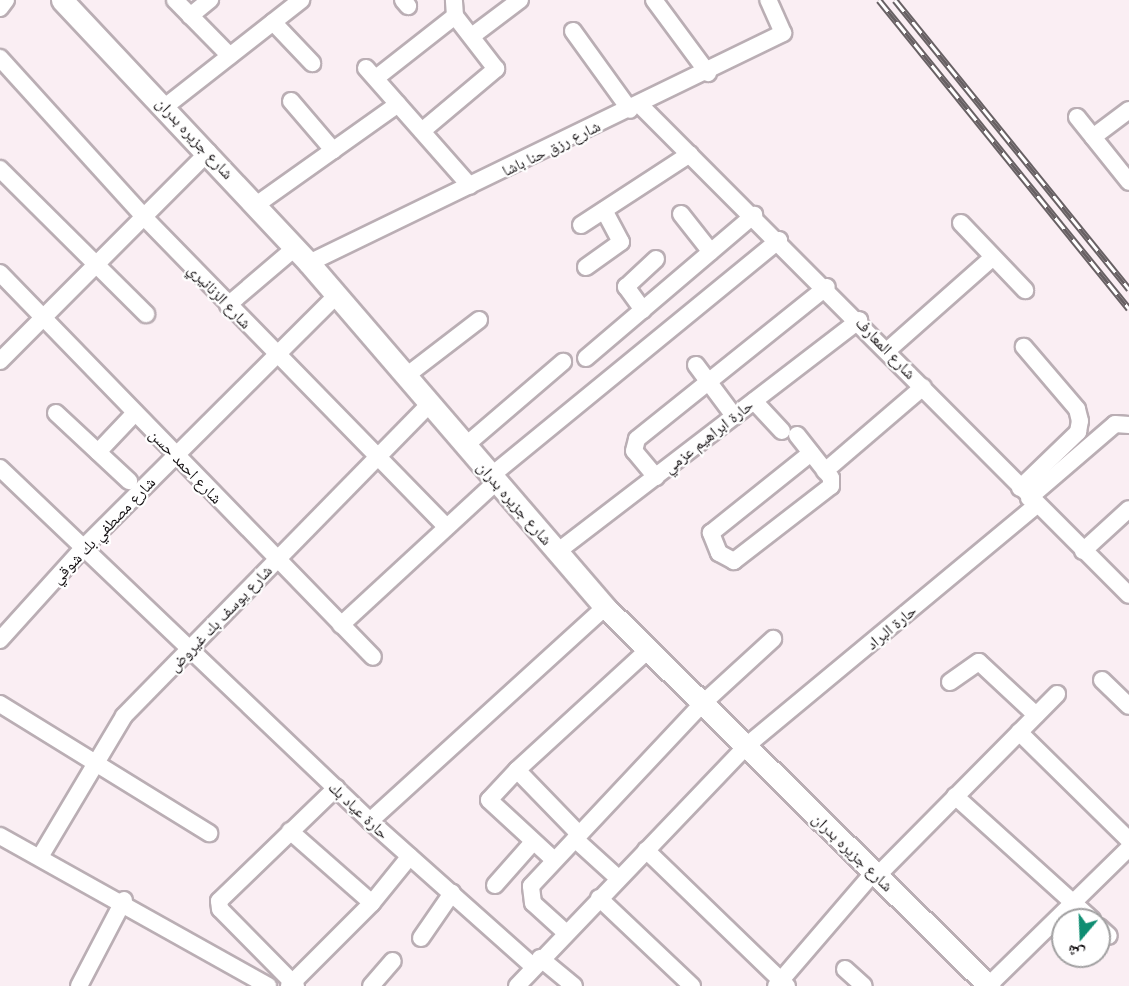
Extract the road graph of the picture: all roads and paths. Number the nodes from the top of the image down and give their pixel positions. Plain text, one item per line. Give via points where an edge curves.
1 (6, 0) edge
2 (63, 0) edge
3 (175, 0) edge
4 (210, 0) edge
5 (301, 0) edge
6 (520, 0) edge
7 (654, 0) edge
8 (768, 0) edge
9 (0, 8) edge
10 (454, 8) edge
11 (278, 11) edge
12 (190, 16) junction
13 (573, 31) dead end
14 (472, 36) junction
15 (230, 56) junction
16 (0, 58) edge
17 (312, 63) dead end
18 (708, 73) junction
19 (291, 101) dead end
20 (398, 104) junction
21 (166, 106) junction
22 (635, 108) junction
23 (1129, 110) edge
24 (1077, 117) dead end
25 (422, 132) junction
26 (1093, 137) junction
27 (333, 150) junction
28 (208, 152) junction
29 (690, 154) junction
30 (0, 169) edge
31 (1129, 182) edge
32 (470, 186) junction
33 (256, 205) junction
34 (603, 210) junction
35 (681, 214) dead end
36 (144, 216) junction
37 (754, 216) junction
38 (961, 223) dead end
39 (580, 225) dead end
40 (779, 240) junction
41 (295, 248) junction
42 (711, 252) junction
43 (993, 257) junction
44 (656, 259) dead end
45 (309, 263) junction
46 (96, 265) junction
47 (586, 267) dead end
48 (0, 273) edge
49 (827, 287) junction
50 (1025, 290) dead end
51 (337, 295) junction
52 (228, 304) junction
53 (643, 310) junction
54 (146, 314) dead end
55 (43, 317) junction
56 (479, 320) dead end
57 (859, 320) junction
58 (1024, 347) dead end
59 (888, 350) junction
60 (277, 355) junction
61 (586, 358) dead end
62 (0, 361) edge
63 (563, 362) dead end
64 (696, 365) dead end
65 (406, 376) junction
66 (709, 382) junction
67 (923, 387) junction
68 (754, 401) junction
69 (430, 404) junction
70 (56, 413) dead end
71 (135, 413) junction
72 (734, 416) junction
73 (1128, 424) edge
74 (466, 445) junction
75 (98, 452) junction
76 (811, 453) junction
77 (176, 455) junction
78 (377, 458) junction
79 (0, 468) edge
80 (825, 471) junction
81 (656, 477) junction
82 (494, 478) junction
83 (129, 481) dead end
84 (1028, 497) junction
85 (1129, 509) edge
86 (446, 527) junction
87 (84, 547) junction
88 (1083, 551) junction
89 (557, 552) junction
90 (276, 561) junction
91 (1129, 595) edge
92 (605, 607) junction
93 (341, 625) junction
94 (773, 639) dead end
95 (0, 640) edge
96 (189, 650) junction
97 (648, 650) junction
98 (373, 657) dead end
99 (1102, 680) dead end
100 (950, 682) dead end
101 (1057, 694) dead end
102 (0, 704) edge
103 (701, 705) junction
104 (1129, 706) edge
105 (1036, 715) junction
106 (1019, 732) junction
107 (745, 747) junction
108 (95, 762) junction
109 (517, 770) junction
110 (336, 788) junction
111 (956, 796) junction
112 (370, 821) junction
113 (290, 831) junction
114 (209, 833) dead end
115 (0, 836) edge
116 (577, 836) junction
117 (1129, 840) edge
118 (533, 842) junction
119 (1129, 848) edge
120 (646, 850) junction
121 (410, 856) junction
122 (40, 857) junction
123 (554, 860) junction
124 (875, 874) junction
125 (618, 878) junction
126 (495, 885) dead end
127 (452, 893) junction
128 (599, 898) junction
129 (124, 900) junction
130 (1074, 902) junction
131 (372, 903) junction
132 (1080, 908) edge
133 (565, 932) junction
134 (421, 938) dead end
135 (393, 961) dead end
136 (537, 962) junction
137 (845, 969) dead end
138 (781, 984) edge
139 (292, 985) edge
140 (79, 986) edge
141 (268, 986) edge
142 (371, 986) edge
143 (518, 986) edge
144 (574, 986) edge
145 (692, 986) edge
146 (864, 986) edge
147 (989, 986) edge

1 - 9 street
2 - 21 street, شارع جزيره بدران
3 - 12 street
4 - 12 street
5 - 11 street
6 - 14 street
7 - 18 street
8 - 18 street, شارع رزق حنا باشا via 784,25 783,33
10 - 14 street
10 - 20 street via 371,73
11 - 15 street
11 - 17 street
12 - 15 street
13 - 22 street, شارع المعارف
14 - 25 street via 495,61 493,76
15 - 21 street
16 - 36 street, شارع الزنانيري
18 - 22 street, شارع رزق حنا باشا
19 - 27 street
20 - 25 street
20 - 27 street
21 - 28 street, شارع جزيره بدران
22 - 29 street, شارع المعارف
22 - 32 street, شارع رزق حنا باشا
23 - 26 street
24 - 26 street
25 - 32 street
26 - 31 street
27 - 33 street
28 - 33 street, شارع جزيره بدران
28 - 36 street
29 - 34 street
29 - 37 street, شارع المعارف
30 - 46 street
32 - 45 street, شارع رزق حنا باشا
33 - 41 street, شارع جزيره بدران
34 - 39 street
34 - 47 street via 621,242
35 - 42 street
36 - 46 street
36 - 52 street, شارع الزنانيري
37 - 40 street, شارع المعارف
37 - 42 street
38 - 43 street
40 - 49 street, شارع المعارف
40 - 82 street
41 - 45 street, شارع جزيره بدران
41 - 52 street
42 - 53 street
43 - 50 street
43 - 59 street
44 - 53 street via 626,287
45 - 51 street, شارع جزيره بدران
46 - 54 street
46 - 55 street
48 - 55 street, شارع احمد حسن
49 - 57 street, شارع المعارف
49 - 66 street
51 - 60 street, شارع مصطفي بك شوقي
51 - 65 street, شارع جزيره بدران
52 - 60 street, شارع الزنانيري
53 - 61 street
55 - 62 street
55 - 71 street, شارع احمد حسن
56 - 65 street
57 - 59 street, شارع المعارف
57 - 68 street, حارة ابراهيم عزمي
58 - 84 street via 1077,409 1080,422 1077,432
59 - 67 street, شارع المعارف
60 - 77 street, شارع مصطفي بك شوقي
60 - 78 street, شارع الزنانيري
63 - 74 street
64 - 66 street
65 - 69 street, شارع جزيره بدران
66 - 72 street
66 - 81 street via 633,445
67 - 80 street
67 - 84 street, شارع المعارف
68 - 72 street, حارة ابراهيم عزمي
68 - 76 street
69 - 74 street, شارع جزيره بدران
69 - 78 street, شارع يوسف بك غيروض
70 - 75 street
71 - 75 street
71 - 77 street, شارع احمد حسن
72 - 81 street, حارة ابراهيم عزمي
73 - 84 street via 1115,424
74 - 82 street, شارع جزيره بدران
75 - 83 street
76 - 80 street
76 - 80 street via 711,533 719,554 734,561 825,493 831,478
77 - 87 street, شارع مصطفي بك شوقي
77 - 90 street, شارع احمد حسن
78 - 86 street, شارع الزنانيري
78 - 90 street, شارع يوسف بك غيروض
79 - 87 street, حارة عياد بك
81 - 89 street, حارة ابراهيم عزمي
82 - 86 street
82 - 89 street, شارع جزيره بدران
84 - 88 street, شارع المعارف
84 - 107 street, حارة البراد
85 - 88 street
86 - 93 street
87 - 95 street, شارع مصطفي بك شوقي
87 - 96 street, حارة عياد بك
88 - 91 street, شارع المعارف
89 - 92 street, شارع جزيره بدران
90 - 93 street, شارع احمد حسن
90 - 96 street, شارع يوسف بك غيروض
92 - 97 street, شارع جزيره بدران
92 - 112 street
93 - 98 street, شارع احمد حسن
94 - 103 street
96 - 108 street, شارع يوسف بك غيروض via 124,716
96 - 110 street, حارة عياد بك
97 - 103 street, شارع جزيره بدران
97 - 109 street
99 - 104 street
100 - 105 street via 980,662
101 - 105 street
102 - 108 street
103 - 107 street, شارع جزيره بدران
103 - 116 street
105 - 106 street
106 - 111 street
106 - 117 street
107 - 120 street, حارة البراد
107 - 124 street, شارع جزيره بدران
108 - 114 street
108 - 122 street, شارع يوسف بك غيروض
109 - 116 street
109 - 118 street via 489,800
110 - 112 street, حارة عياد بك
110 - 113 street
111 - 124 street
111 - 130 street
112 - 121 street, حارة عياد بك
113 - 131 street
113 - 139 street via 222,893 220,909
115 - 122 street
116 - 123 street
116 - 125 street
118 - 123 street
118 - 126 street
119 - 130 street
120 - 125 street, حارة البراد
120 - 138 street
121 - 127 street, حارة عياد بك
121 - 131 street
122 - 129 street
123 - 133 street via 531,886 531,895
124 - 138 street
124 - 147 street, شارع جزيره بدران
125 - 128 street, حارة البراد
127 - 134 street
127 - 136 street, حارة عياد بك
128 - 133 street, حارة البراد
128 - 145 street
129 - 140 street
129 - 141 street
130 - 132 street
130 - 147 street
131 - 139 street
133 - 136 street, حارة البراد
135 - 142 street
136 - 143 street, حارة البراد
136 - 144 street, حارة عياد بك
137 - 146 street

